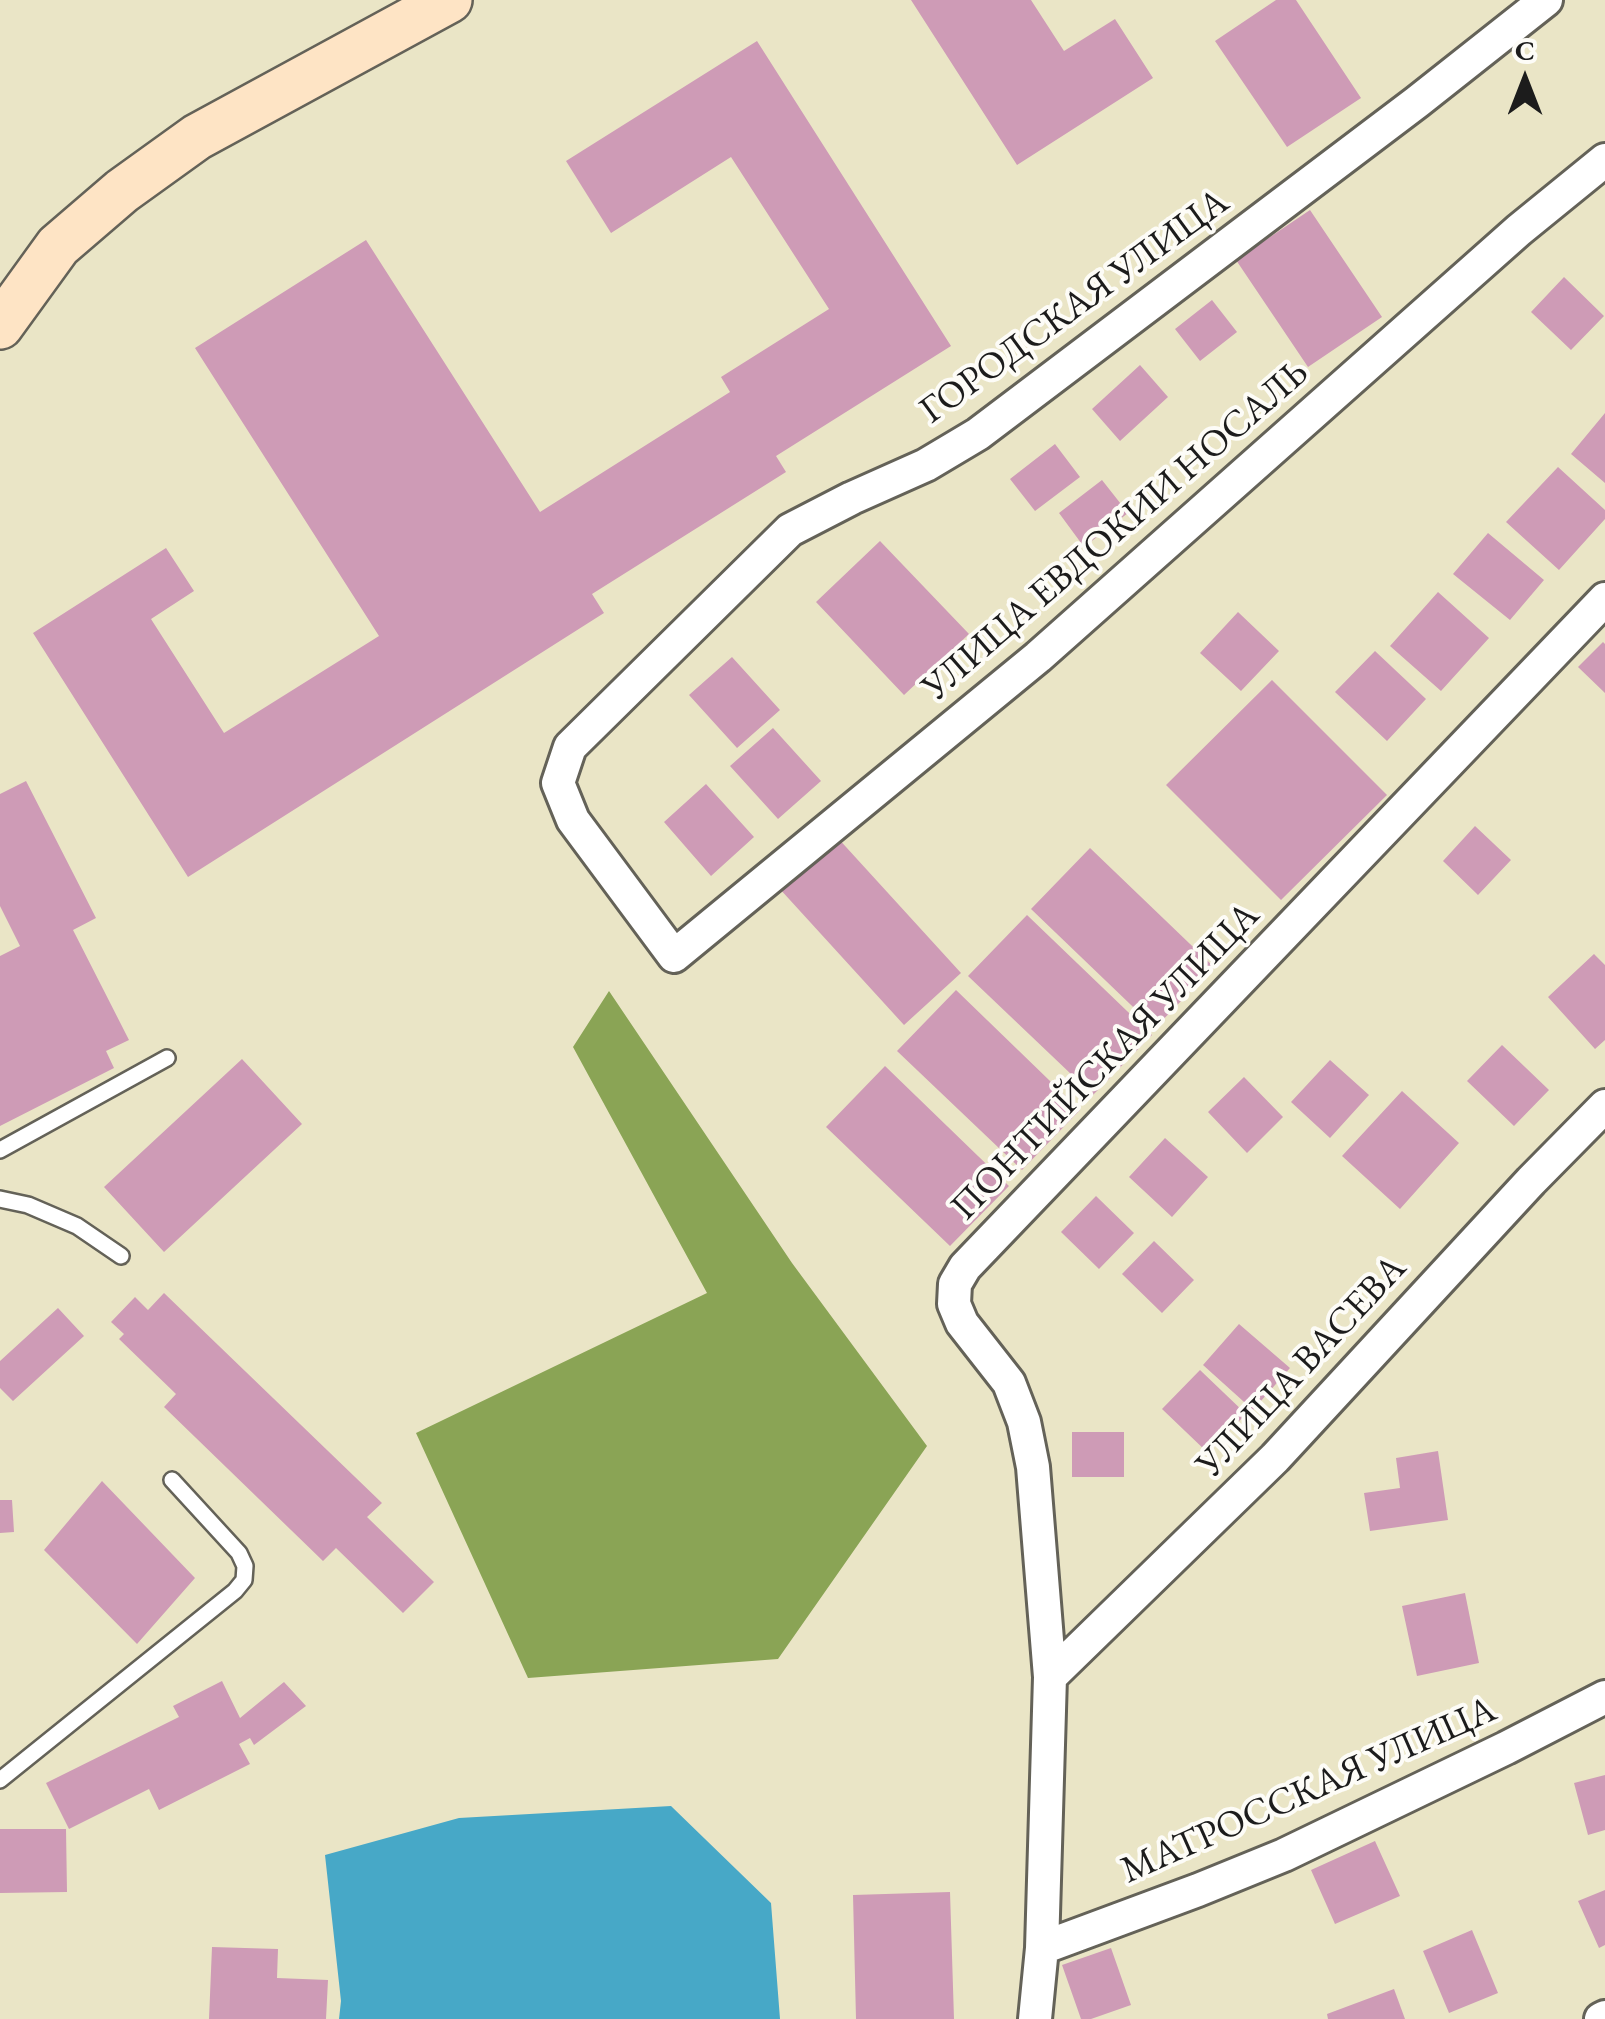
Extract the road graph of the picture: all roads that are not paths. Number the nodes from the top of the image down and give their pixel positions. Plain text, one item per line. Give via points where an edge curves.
1 (449, 0) edge
2 (1546, 0) edge
3 (1605, 160) edge
4 (0, 326) edge
5 (1605, 599) edge
6 (674, 956) joint
7 (166, 1058) dead end
8 (1605, 1106) edge
9 (0, 1150) edge
10 (0, 1199) edge
11 (121, 1256) dead end
12 (172, 1480) dead end
13 (1050, 1677) junction
14 (1605, 1697) edge
15 (0, 1780) edge
16 (1042, 1948) junction
17 (1035, 2019) edge

1 - 4 street via 197,137 122,190 58,246
2 - 6 street, ГОРОДСКАЯ УЛИЦА via 978,434 790,530 570,748 558,783 573,820
3 - 6 street, УЛИЦА ЕВДОКИИ НОСАЛЬ via 1038,657
5 - 13 street, ПОНТИЙСКАЯ УЛИЦА via 955,1284 962,1323 1009,1383 1024,1422 1034,1468
7 - 9 lane
8 - 13 street, УЛИЦА ВАСЕВА via 1275,1458
10 - 11 lane via 77,1226
12 - 15 lane via 239,1553 244,1580
13 - 16 street
14 - 16 street, МАТРОССКАЯ УЛИЦА via 1284,1855
16 - 17 street

